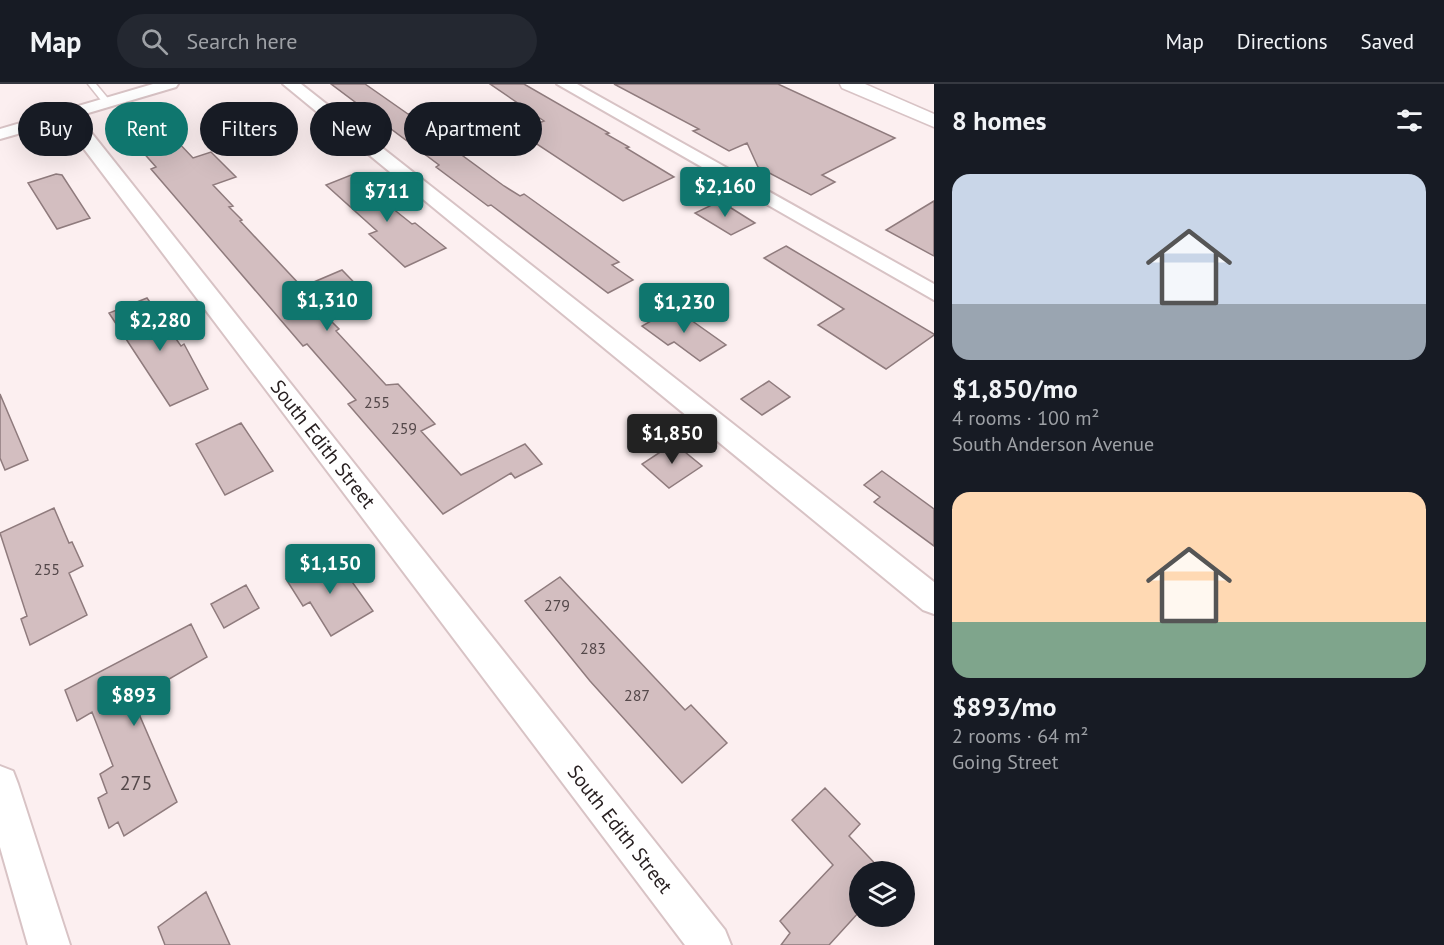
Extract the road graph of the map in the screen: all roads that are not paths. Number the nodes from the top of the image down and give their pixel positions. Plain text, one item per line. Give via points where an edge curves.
1 (92, 84) edge
2 (170, 84) edge
3 (291, 84) edge
4 (566, 84) edge
5 (849, 84) edge
6 (107, 102) joint
7 (934, 121) edge
8 (18, 129) edge
9 (0, 134) edge
10 (93, 146) edge
11 (934, 293) edge
12 (934, 600) edge
13 (0, 784) edge
14 (49, 945) edge
15 (710, 945) edge

1 - 6 lane
2 - 6 street
3 - 12 street
4 - 11 street
5 - 7 main road
8 - 9 street
10 - 15 street, South Edith Street
13 - 14 street

